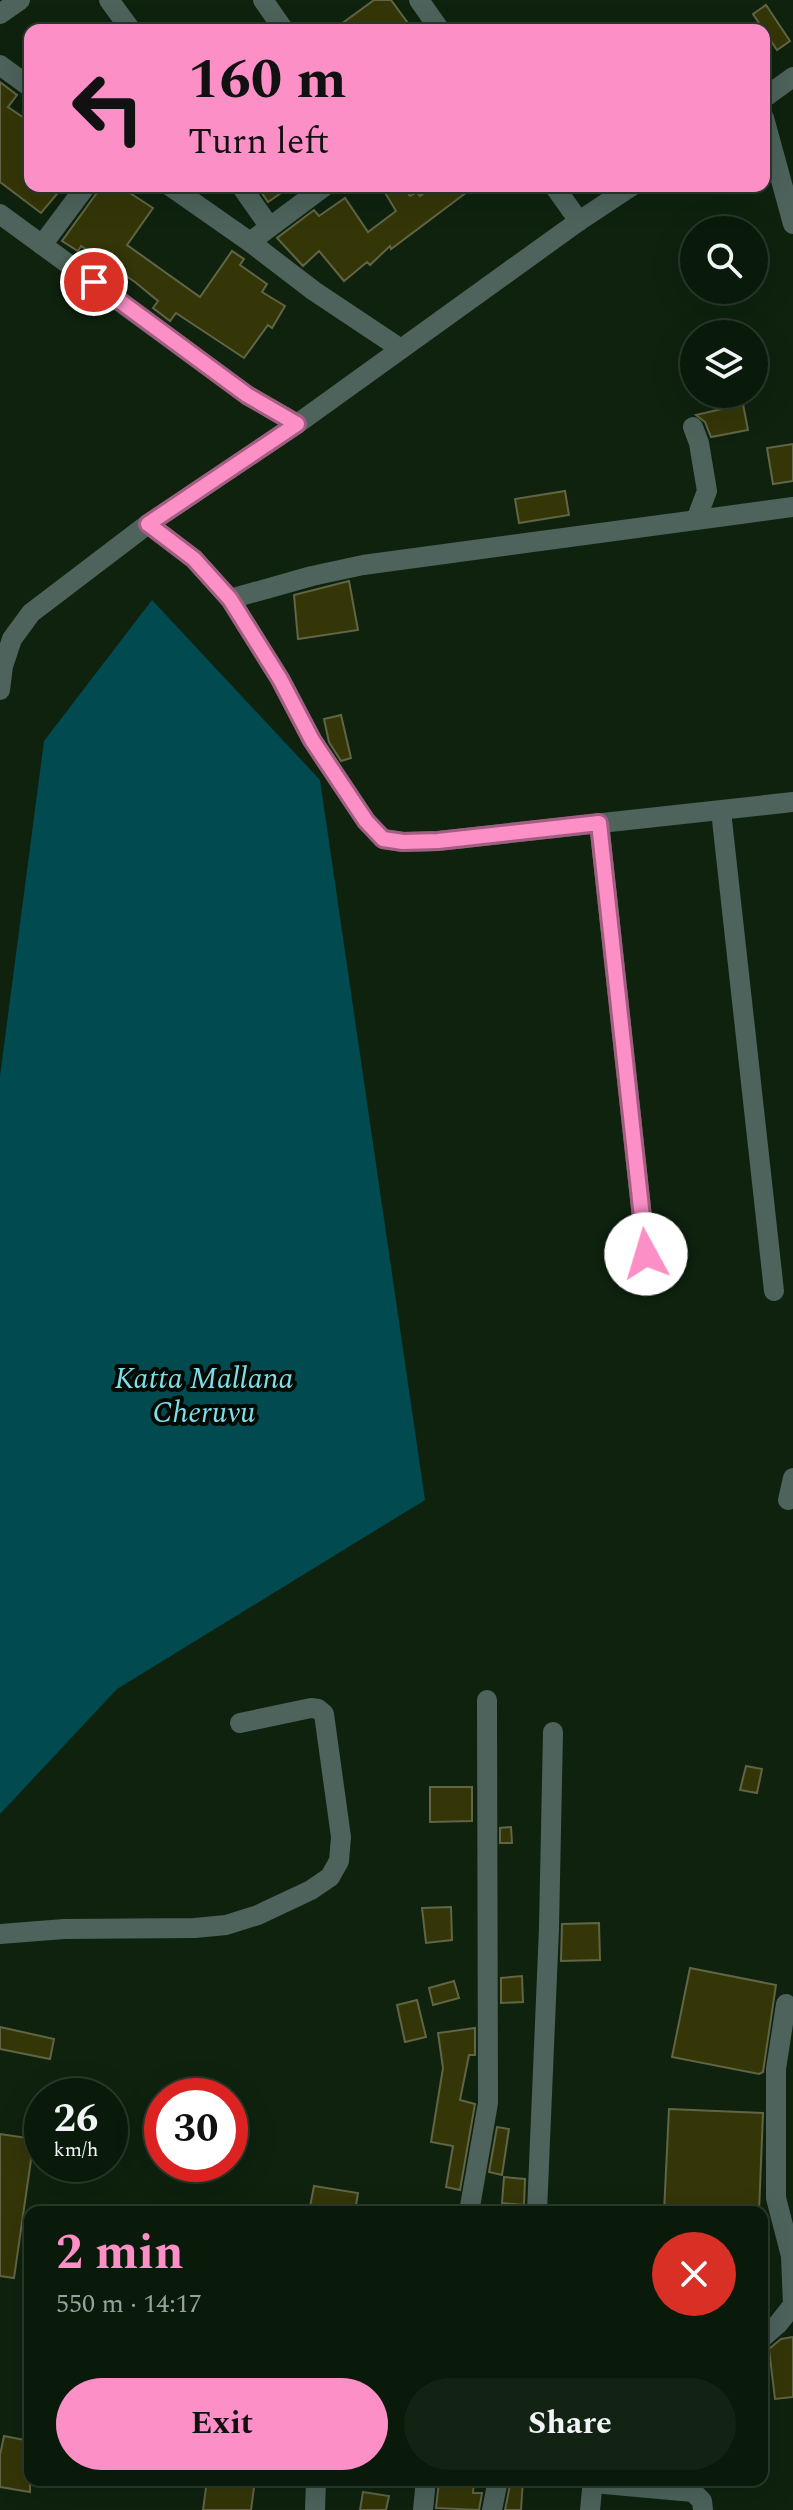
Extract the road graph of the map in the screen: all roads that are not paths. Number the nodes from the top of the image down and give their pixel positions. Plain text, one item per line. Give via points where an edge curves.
1 (20, 0) edge
2 (109, 0) edge
3 (263, 0) edge
4 (419, 0) edge
5 (0, 14) edge
6 (127, 24) edge
7 (280, 24) edge
8 (436, 24) edge
9 (0, 65) edge
10 (793, 77) edge
11 (24, 83) edge
12 (770, 94) edge
13 (770, 140) edge
14 (82, 192) edge
15 (179, 192) edge
16 (245, 192) edge
17 (317, 192) edge
18 (558, 192) edge
19 (623, 192) edge
20 (0, 214) edge
21 (579, 221) junction
22 (793, 224) edge
23 (269, 226) junction
24 (250, 242) junction
25 (42, 245) junction
26 (401, 349) junction
27 (297, 424) junction
28 (693, 427) dead end
29 (793, 507) edge
30 (696, 520) junction
31 (148, 524) junction
32 (230, 599) junction
33 (0, 690) edge
34 (793, 802) edge
35 (721, 811) junction
36 (599, 823) junction
37 (646, 1254) dead end
38 (774, 1291) dead end
39 (793, 1478) edge
40 (788, 1500) dead end
41 (487, 1700) dead end
42 (240, 1723) dead end
43 (553, 1732) dead end
44 (0, 1934) edge
45 (786, 2004) dead end
46 (470, 2206) edge
47 (537, 2206) edge
48 (768, 2333) edge
49 (316, 2486) edge
50 (425, 2486) edge
51 (497, 2486) edge
52 (593, 2486) edge
53 (633, 2486) edge
54 (315, 2510) edge
55 (423, 2510) edge
56 (492, 2510) edge
57 (590, 2510) edge
58 (703, 2510) edge

1 - 5 street
2 - 6 street
3 - 7 street
4 - 8 street
9 - 11 street
10 - 12 street
13 - 22 street
14 - 25 street
15 - 24 street
16 - 23 street
17 - 23 street
18 - 21 street
19 - 21 street
20 - 25 street
21 - 26 street
23 - 24 street
24 - 26 street
25 - 27 street via 247,395
26 - 27 street
27 - 31 street
28 - 30 street via 707,491
29 - 30 street
30 - 32 street via 363,565
31 - 32 street via 194,559
31 - 33 street via 31,613 12,639
32 - 36 street via 312,740 383,839 438,841
34 - 35 street
35 - 36 street
35 - 38 street
36 - 37 street
39 - 40 street
41 - 46 street via 488,2103
42 - 44 street via 311,1708 324,1714 341,1837 339,1861 330,1877 258,1915 226,1925
43 - 47 street
45 - 48 street via 776,2069 776,2198 791,2256 793,2305
49 - 54 street
50 - 55 street
51 - 56 street
52 - 57 street
53 - 58 street via 693,2492

